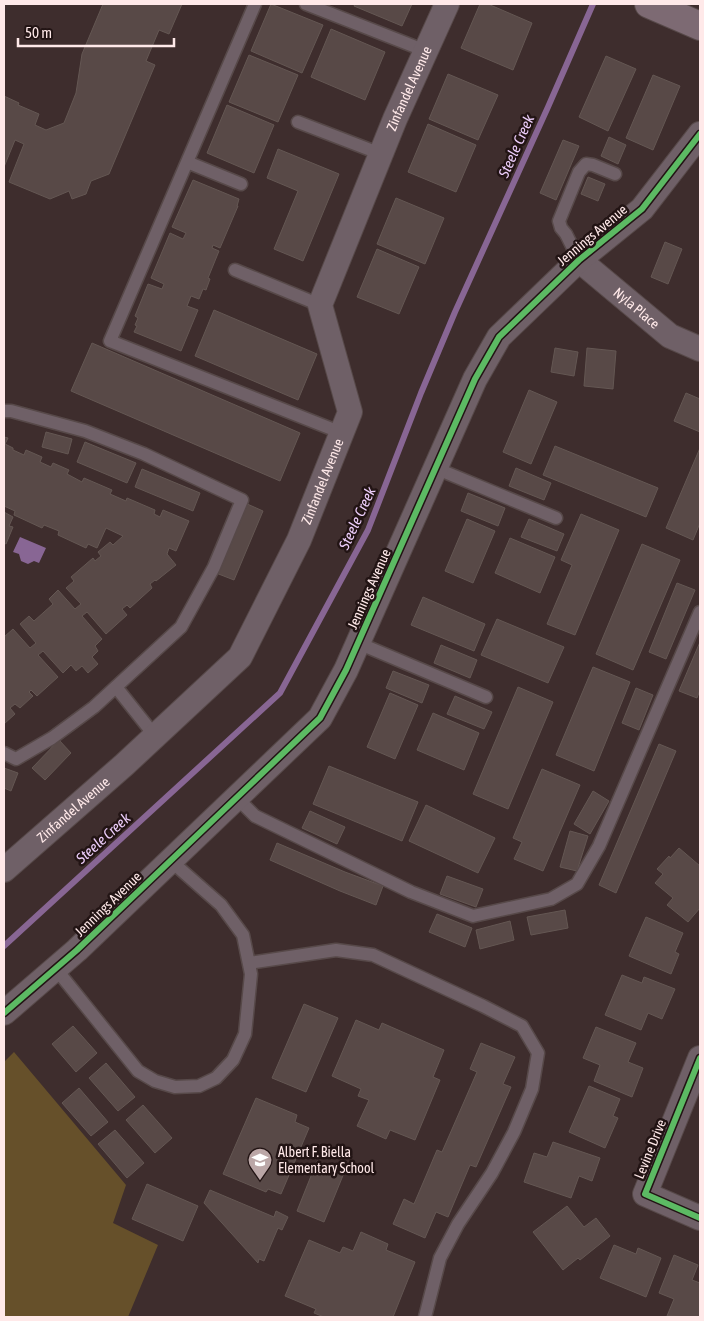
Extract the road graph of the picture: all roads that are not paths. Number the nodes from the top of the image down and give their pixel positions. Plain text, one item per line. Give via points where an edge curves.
1 (255, 4) edge
2 (306, 4) edge
3 (448, 4) edge
4 (648, 4) edge
5 (700, 26) edge
6 (426, 51) junction
7 (298, 122) dead end
8 (700, 134) edge
9 (380, 154) junction
10 (187, 162) junction
11 (615, 174) dead end
12 (241, 184) dead end
13 (578, 260) junction
14 (235, 270) dead end
15 (320, 305) junction
16 (700, 349) edge
17 (4, 411) edge
18 (342, 433) junction
19 (435, 468) junction
20 (556, 518) dead end
21 (700, 612) edge
22 (358, 642) junction
23 (116, 687) junction
24 (486, 697) dead end
25 (156, 736) junction
26 (4, 754) edge
27 (237, 798) junction
28 (9, 858) edge
29 (171, 861) junction
30 (249, 963) junction
31 (56, 969) junction
32 (4, 1012) edge
33 (700, 1058) edge
34 (700, 1218) edge
35 (425, 1317) edge

1 - 10 lane
2 - 6 lane
3 - 6 street, Zinfandel Avenue
4 - 5 main road
6 - 9 street, Zinfandel Avenue
7 - 9 lane
8 - 13 street, Jennings Avenue via 642,210
9 - 15 street, Zinfandel Avenue
10 - 12 lane
10 - 18 lane via 110,341
11 - 13 lane via 586,164 579,172 559,221
13 - 16 street, Nyla Place via 670,336
13 - 19 street, Jennings Avenue via 499,337 475,379
14 - 15 lane
15 - 18 street, Zinfandel Avenue via 350,412
17 - 23 lane via 85,430 242,500 214,567 181,627
18 - 25 street, Zinfandel Avenue via 299,540 240,657
19 - 20 lane
19 - 22 street, Jennings Avenue
21 - 27 lane via 599,846 577,884 551,899 474,916 412,892 255,816
22 - 24 lane
22 - 27 street, Jennings Avenue via 320,718
23 - 25 lane
23 - 26 lane via 52,738 16,759
25 - 28 street, Zinfandel Avenue
27 - 29 street, Jennings Avenue
29 - 30 lane via 221,905 243,935
29 - 31 street, Jennings Avenue
30 - 31 lane via 251,974 245,1034 233,1060 216,1078 199,1086 174,1088 138,1071
30 - 35 lane via 336,950 373,955 522,1026 538,1052 532,1089 514,1132 440,1258
31 - 32 street, Jennings Avenue
33 - 34 street, Levine Drive via 645,1194

